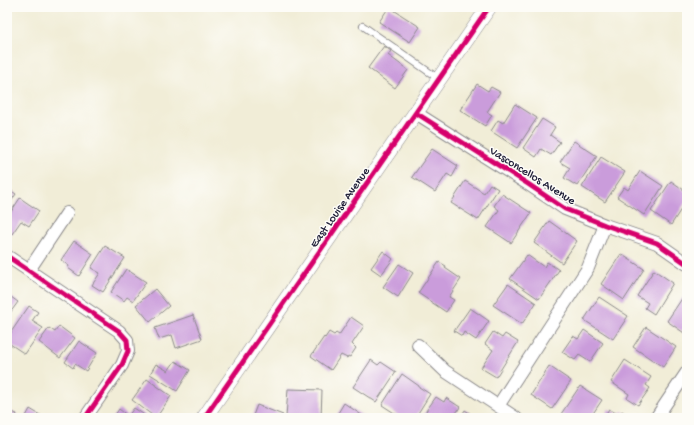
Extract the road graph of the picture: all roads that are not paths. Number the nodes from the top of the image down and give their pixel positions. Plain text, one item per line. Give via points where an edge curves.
1 (489, 7) edge
2 (363, 26) dead end
3 (439, 79) junction
4 (416, 113) junction
5 (67, 213) dead end
6 (605, 226) junction
7 (7, 256) edge
8 (687, 264) edge
9 (29, 270) junction
10 (418, 345) dead end
11 (687, 372) edge
12 (498, 406) junction
13 (85, 418) edge
14 (204, 418) edge
15 (516, 418) edge
16 (656, 418) edge

1 - 3 street, East Louise Avenue
2 - 3 lane
3 - 4 street, East Louise Avenue
4 - 6 street, Vasconcellos Avenue via 565,209
4 - 14 street, East Louise Avenue
5 - 9 street
6 - 8 street, Vasconcellos Avenue via 657,243
6 - 12 street via 588,268
7 - 9 street
9 - 13 street via 119,331 127,340 128,351 122,365
10 - 12 street via 445,371
11 - 16 street
12 - 15 street

